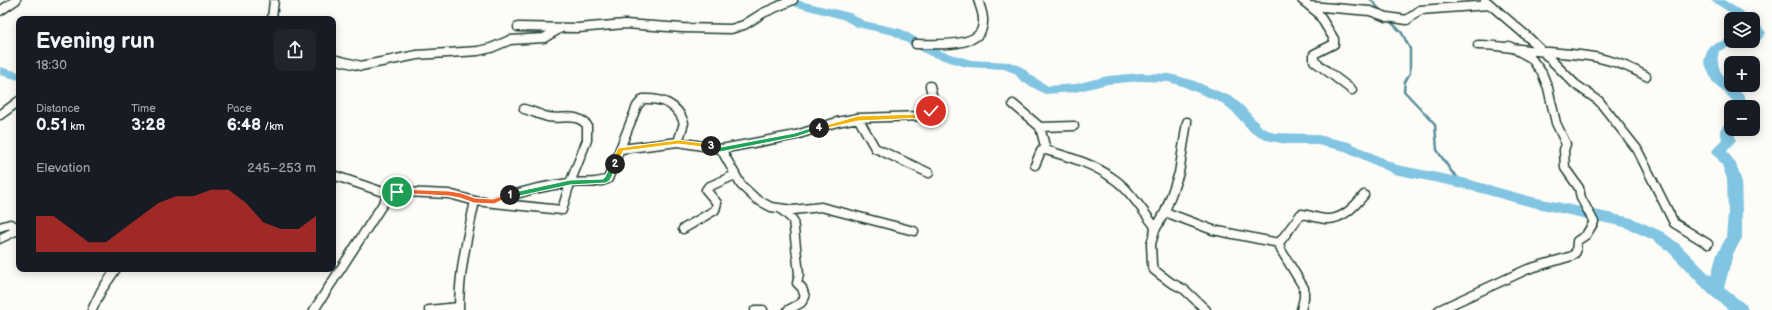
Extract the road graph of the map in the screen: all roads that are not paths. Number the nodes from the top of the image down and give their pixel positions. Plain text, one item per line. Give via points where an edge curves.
1 (16, 0) edge
2 (274, 0) edge
3 (793, 0) edge
4 (978, 0) edge
5 (1302, 0) edge
6 (1487, 3) edge
7 (1310, 6) junction
8 (0, 11) edge
9 (272, 16) edge
10 (518, 27) dead end
11 (561, 28) junction
12 (916, 44) dead end
13 (1478, 45) dead end
14 (1509, 46) junction
15 (1542, 52) junction
16 (336, 60) edge
17 (1646, 76) dead end
18 (930, 86) dead end
19 (1352, 90) dead end
20 (16, 103) edge
21 (1013, 104) dead end
22 (524, 109) dead end
23 (0, 115) edge
24 (858, 118) junction
25 (1187, 122) dead end
26 (1074, 126) dead end
27 (1040, 127) junction
28 (678, 142) junction
29 (621, 149) junction
30 (720, 149) junction
31 (1046, 150) junction
32 (1035, 165) dead end
33 (929, 173) dead end
34 (735, 175) junction
35 (336, 176) edge
36 (570, 183) junction
37 (390, 193) junction
38 (1364, 195) dead end
39 (474, 201) junction
40 (494, 202) junction
41 (781, 209) junction
42 (1165, 212) junction
43 (0, 227) edge
44 (16, 227) edge
45 (683, 229) dead end
46 (16, 230) edge
47 (1155, 230) junction
48 (914, 231) dead end
49 (0, 239) edge
50 (1279, 243) junction
51 (1708, 244) dead end
52 (114, 272) edge
53 (459, 308) edge
54 (92, 310) edge
55 (314, 310) edge
56 (429, 310) edge
57 (755, 310) edge
58 (763, 310) edge
59 (788, 310) edge
60 (1206, 310) edge
61 (1301, 310) edge
62 (1439, 310) edge

1 - 8 street
2 - 9 street
3 - 11 street via 731,29 625,24
4 - 12 street via 984,22 983,30 976,37 961,42
5 - 7 street
6 - 7 street via 1420,10 1407,20 1386,17 1370,11
6 - 15 street via 1524,33
7 - 19 street via 1318,13 1334,42 1314,54 1314,61
10 - 11 street
11 - 16 street via 541,39 510,40 478,51 417,55 361,66
13 - 14 street
14 - 15 street
14 - 62 street via 1531,58 1542,73 1556,123 1566,144 1565,168 1579,188 1581,198 1594,222 1586,235 1577,241 1576,252 1572,256 1522,272
15 - 17 street via 1571,53 1607,59 1630,66
15 - 51 street via 1575,84 1600,101 1638,149 1674,223
18 - 24 street via 933,99 931,111 927,114
20 - 23 street
21 - 27 street
22 - 36 street via 549,117 572,116 587,125 587,140
24 - 30 street via 796,135
24 - 33 street via 875,148
25 - 42 street via 1179,173
26 - 27 street
27 - 31 street
28 - 29 street
28 - 29 street via 684,123 681,116 670,103 660,99 643,99 637,106
28 - 30 street
29 - 36 street via 608,179
30 - 34 street
31 - 32 street via 1041,151
31 - 47 street via 1086,163 1112,177 1130,193
34 - 41 street via 741,185 756,199 770,207
34 - 45 street via 708,186 708,194 717,203 715,210
35 - 37 street
36 - 40 street via 522,192
36 - 40 street via 562,210
37 - 39 street via 415,191 449,194
37 - 55 street
38 - 50 street via 1342,216 1326,218 1301,214
39 - 40 street
39 - 53 street via 462,261
41 - 48 street via 821,207
41 - 59 street via 793,220 798,267 797,283 805,297 801,303
42 - 47 street
42 - 50 street via 1213,230
43 - 44 street via 10,224
46 - 49 street
47 - 60 street via 1151,244 1154,270 1185,290
50 - 61 street via 1304,288
52 - 54 street
53 - 56 street
57 - 58 street

